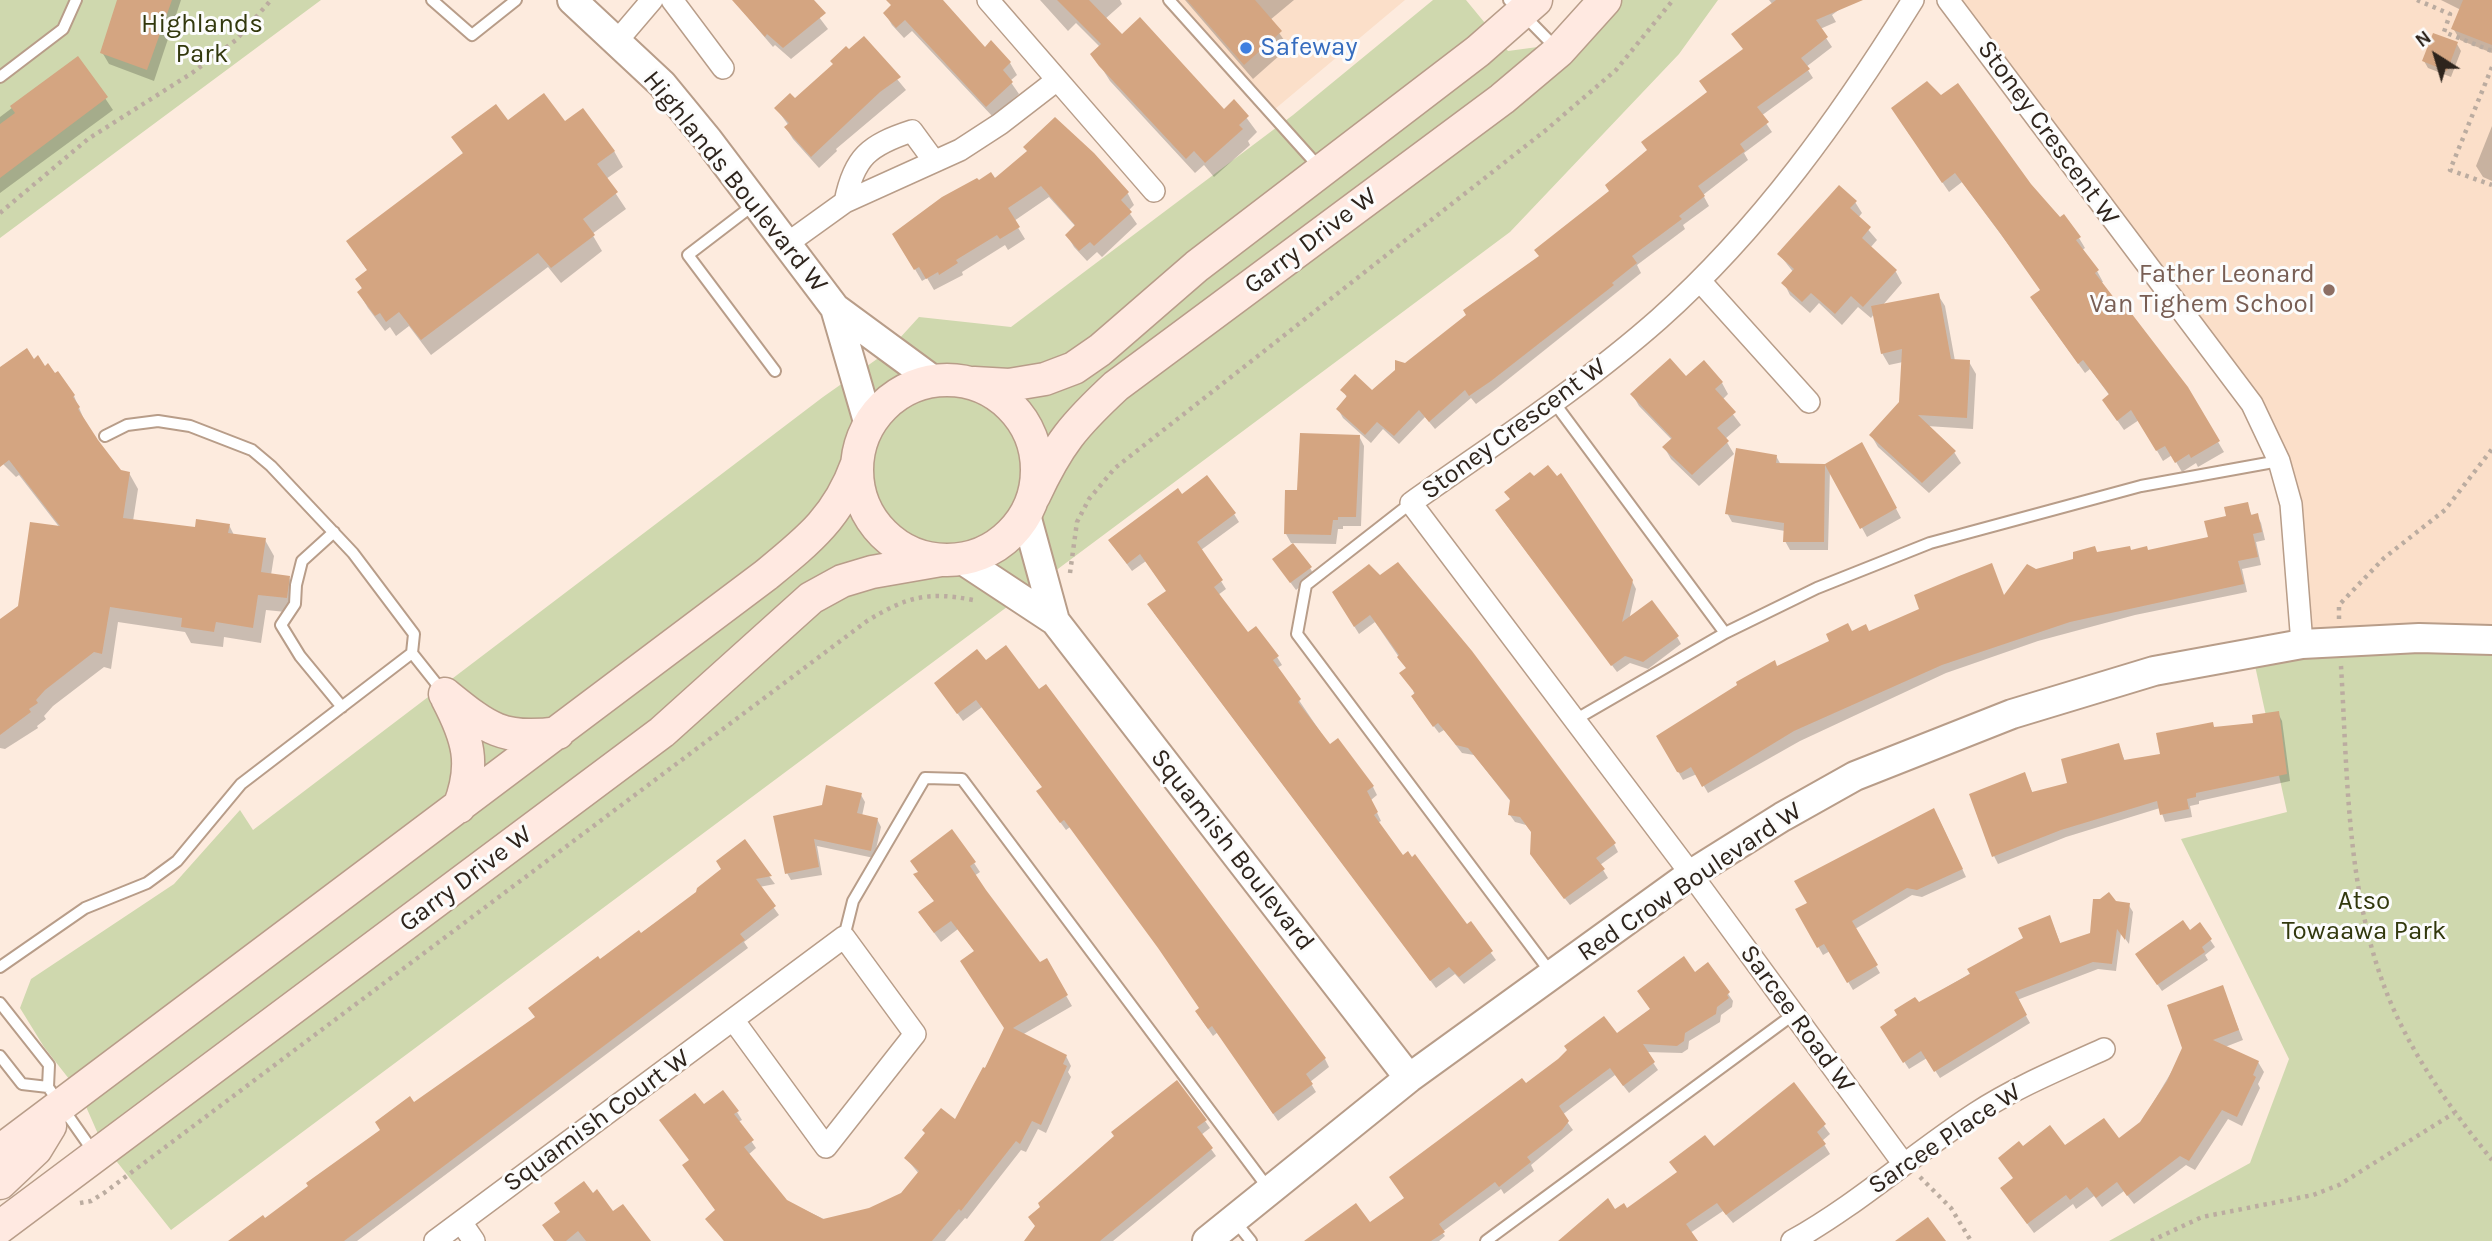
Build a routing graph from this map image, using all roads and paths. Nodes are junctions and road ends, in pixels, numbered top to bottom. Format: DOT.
graph roads {
  1 [pos="76,0"];
  2 [pos="271,0"];
  3 [pos="432,0"];
  4 [pos="516,0"];
  5 [pos="572,0"];
  6 [pos="652,0"];
  7 [pos="672,0"];
  8 [pos="988,0"];
  9 [pos="1169,0"];
  10 [pos="1605,0"];
  11 [pos="1673,0"];
  12 [pos="1913,0"];
  13 [pos="1948,0"];
  14 [pos="2417,0"];
  15 [pos="1522,5"];
  16 [pos="617,41"];
  17 [pos="1559,51"];
  18 [pos="2492,51"];
  19 [pos="2492,67"];
  20 [pos="723,68"];
  21 [pos="0,77"];
  22 [pos="1057,80"];
  23 [pos="934,161"];
  24 [pos="1323,171"];
  25 [pos="2492,185"];
  26 [pos="1154,191"];
  27 [pos="845,202"];
  28 [pos="756,203"];
  29 [pos="0,213"];
  30 [pos="788,243"];
  31 [pos="1700,281"];
  32 [pos="835,308"];
  33 [pos="775,371"];
  34 [pos="933,380"];
  35 [pos="974,383"];
  36 [pos="1553,401"];
  37 [pos="1809,402"];
  38 [pos="869,425"];
  39 [pos="105,436"];
  40 [pos="2492,449"];
  41 [pos="2279,461"];
  42 [pos="857,464"];
  43 [pos="1411,503"];
  44 [pos="1030,505"];
  45 [pos="334,532"];
  46 [pos="951,560"];
  47 [pos="1069,577"];
  48 [pos="982,601"];
  49 [pos="1055,621"];
  50 [pos="1725,634"];
  51 [pos="2492,640"];
  52 [pos="2340,642"];
  53 [pos="2302,643"];
  54 [pos="412,653"];
  55 [pos="445,694"];
  56 [pos="342,707"];
  57 [pos="1573,721"];
  58 [pos="558,733"];
  59 [pos="459,807"];
  60 [pos="1692,874"];
  61 [pos="844,937"];
  62 [pos="0,967"];
  63 [pos="1552,975"];
  64 [pos="0,1003"];
  65 [pos="1794,1013"];
  66 [pos="734,1021"];
  67 [pos="2104,1049"];
  68 [pos="0,1056"];
  69 [pos="1409,1079"];
  70 [pos="55,1097"];
  71 [pos="2454,1113"];
  72 [pos="0,1151"];
  73 [pos="96,1156"];
  74 [pos="2492,1160"];
  75 [pos="1903,1163"];
  76 [pos="61,1182"];
  77 [pos="0,1183"];
  78 [pos="1269,1189"];
  79 [pos="1233,1218"];
  80 [pos="460,1222"];
  81 [pos="0,1227"];
  82 [pos="435,1241"];
  83 [pos="474,1241"];
  84 [pos="1207,1241"];
  85 [pos="1251,1241"];
  86 [pos="1486,1241"];
  87 [pos="1792,1241"];
  88 [pos="1972,1241"];
  89 [pos="2151,1241"];
  1 -- 21 [label="lane"];
  2 -- 29 [label="path"];
  3 -- 4 [label="lane"];
  5 -- 16 [label="street, Highlands Boulevard W"];
  6 -- 16 [label="street"];
  7 -- 20 [label="street"];
  8 -- 22 [label="street"];
  9 -- 24 [label="lane"];
  10 -- 17 [label="main road, Garry Drive W"];
  11 -- 47 [label="path"];
  12 -- 31 [label="street, Stoney Crescent W"];
  13 -- 41 [label="street, Stoney Crescent W"];
  14 -- 18 [label="path"];
  15 -- 17 [label="lane"];
  15 -- 24 [label="main road, Garry Drive W"];
  16 -- 28 [label="street, Highlands Boulevard W"];
  17 -- 44 [label="main road, Garry Drive W"];
  19 -- 25 [label="path"];
  22 -- 23 [label="street"];
  22 -- 26 [label="street"];
  23 -- 27 [label="street"];
  23 -- 27 [label="street"];
  24 -- 35 [label="main road, Garry Drive W"];
  27 -- 30 [label="street"];
  28 -- 30 [label="street, Highlands Boulevard W"];
  28 -- 33 [label="lane"];
  30 -- 32 [label="street, Highlands Boulevard W"];
  31 -- 36 [label="street, Stoney Crescent W"];
  31 -- 37 [label="street"];
  32 -- 34 [label="street, Highlands Boulevard W"];
  32 -- 38 [label="street, Highlands Boulevard W"];
  34 -- 35 [label="main road"];
  34 -- 38 [label="main road"];
  35 -- 44 [label="main road"];
  36 -- 43 [label="street, Stoney Crescent W"];
  36 -- 50 [label="lane"];
  38 -- 42 [label="main road"];
  39 -- 45 [label="lane"];
  40 -- 52 [label="path"];
  41 -- 50 [label="lane"];
  41 -- 53 [label="street, Stoney Crescent W"];
  42 -- 46 [label="main road"];
  42 -- 58 [label="main road"];
  43 -- 57 [label="street, Stoney Crescent W"];
  43 -- 63 [label="lane"];
  44 -- 46 [label="main road"];
  44 -- 49 [label="street, Squamish Boulevard"];
  45 -- 54 [label="lane"];
  45 -- 56 [label="lane"];
  46 -- 49 [label="street, Squamish Boulevard"];
  46 -- 73 [label="main road, Garry Drive W"];
  48 -- 76 [label="path"];
  49 -- 69 [label="street, Squamish Boulevard"];
  50 -- 57 [label="lane"];
  51 -- 52 [label="street, Red Crow Boulevard W"];
  52 -- 53 [label="street, Red Crow Boulevard W"];
  52 -- 71 [label="path"];
  53 -- 60 [label="street, Red Crow Boulevard W"];
  54 -- 55 [label="lane"];
  54 -- 56 [label="lane"];
  55 -- 58 [label="main road"];
  55 -- 59 [label="main road"];
  56 -- 62 [label="lane"];
  57 -- 60 [label="street, Stoney Crescent W"];
  58 -- 59 [label="main road"];
  59 -- 70 [label="main road"];
  60 -- 63 [label="street, Red Crow Boulevard W"];
  60 -- 65 [label="street, Sarcee Road W"];
  61 -- 66 [label="street, Squamish Court W"];
  61 -- 66 [label="street"];
  61 -- 78 [label="lane"];
  63 -- 69 [label="street, Red Crow Boulevard W"];
  64 -- 70 [label="lane"];
  65 -- 75 [label="street, Sarcee Road W"];
  65 -- 86 [label="lane"];
  66 -- 80 [label="street, Squamish Court W"];
  67 -- 75 [label="street, Sarcee Place W"];
  68 -- 70 [label="lane"];
  69 -- 78 [label="street, Red Crow Boulevard W"];
  70 -- 72 [label="main road"];
  70 -- 73 [label="lane"];
  70 -- 77 [label="main road"];
  71 -- 74 [label="path"];
  71 -- 89 [label="path"];
  73 -- 76 [label="main road, Garry Drive W"];
  75 -- 87 [label="street, Sarcee Place W"];
  75 -- 88 [label="path"];
  76 -- 81 [label="main road, Garry Drive W"];
  78 -- 79 [label="street, Red Crow Boulevard W"];
  79 -- 84 [label="street, Red Crow Boulevard W"];
  79 -- 85 [label="lane"];
  80 -- 82 [label="street, Squamish Court W"];
  80 -- 83 [label="street"];
}
